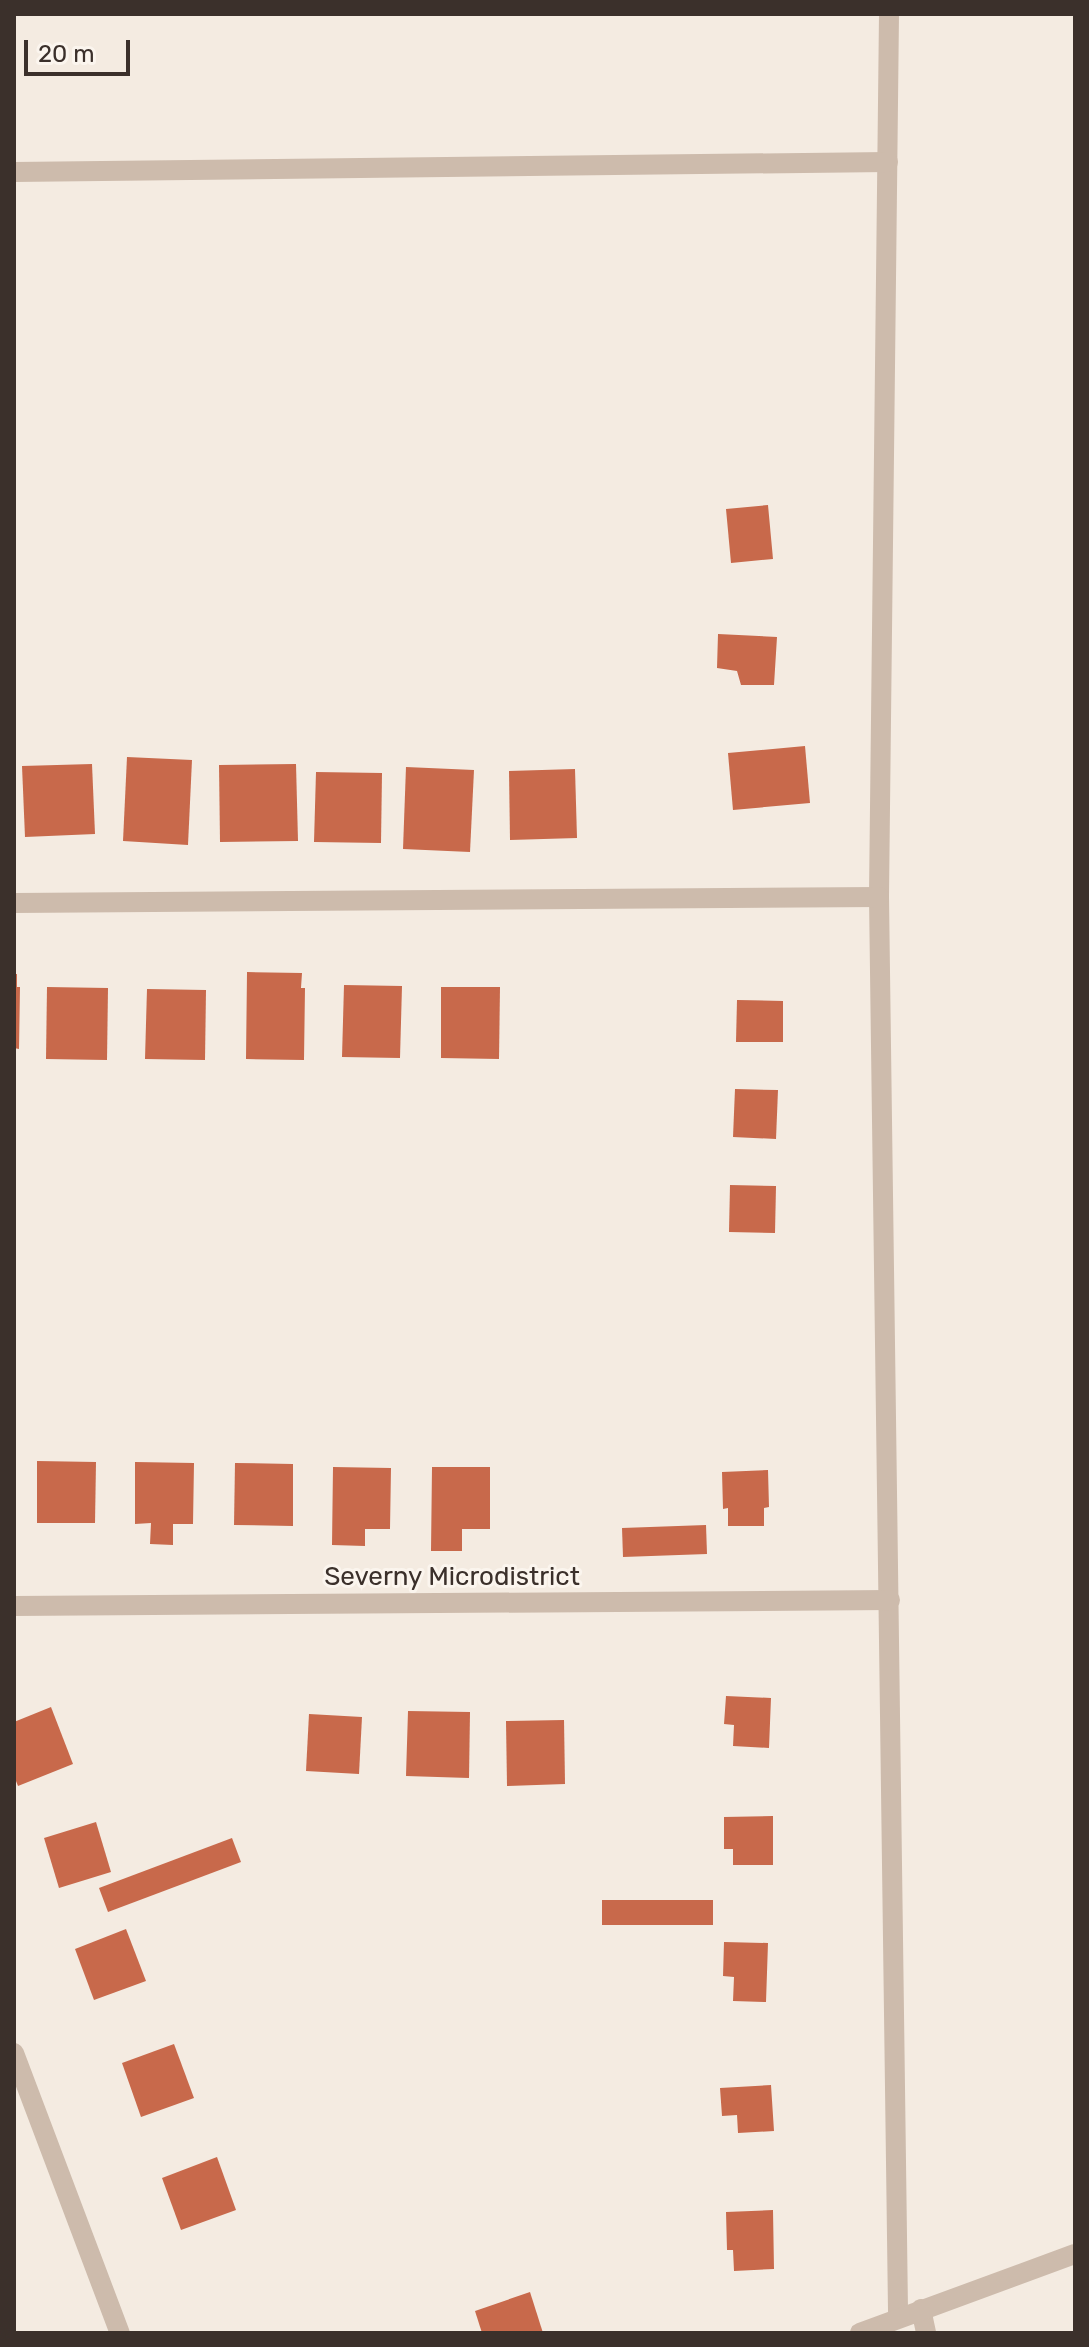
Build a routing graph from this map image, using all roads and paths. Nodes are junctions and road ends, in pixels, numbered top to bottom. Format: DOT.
graph roads {
  1 [pos="889,14"];
  2 [pos="888,162"];
  3 [pos="14,172"];
  4 [pos="879,897"];
  5 [pos="14,903"];
  6 [pos="890,1600"];
  7 [pos="14,1606"];
  8 [pos="14,2053"];
  9 [pos="1075,2254"];
  10 [pos="921,2309"];
  11 [pos="898,2318"];
  12 [pos="120,2333"];
  13 [pos="860,2333"];
  14 [pos="926,2333"];
  1 -- 2 [label="street"];
  2 -- 3 [label="street"];
  2 -- 4 [label="street"];
  4 -- 5 [label="street"];
  4 -- 6 [label="street"];
  6 -- 7 [label="street, Severny Microdistrict"];
  6 -- 11 [label="street"];
  8 -- 12 [label="street"];
  9 -- 10 [label="street"];
  10 -- 11 [label="street"];
  10 -- 14 [label="street"];
  11 -- 13 [label="street"];
}
